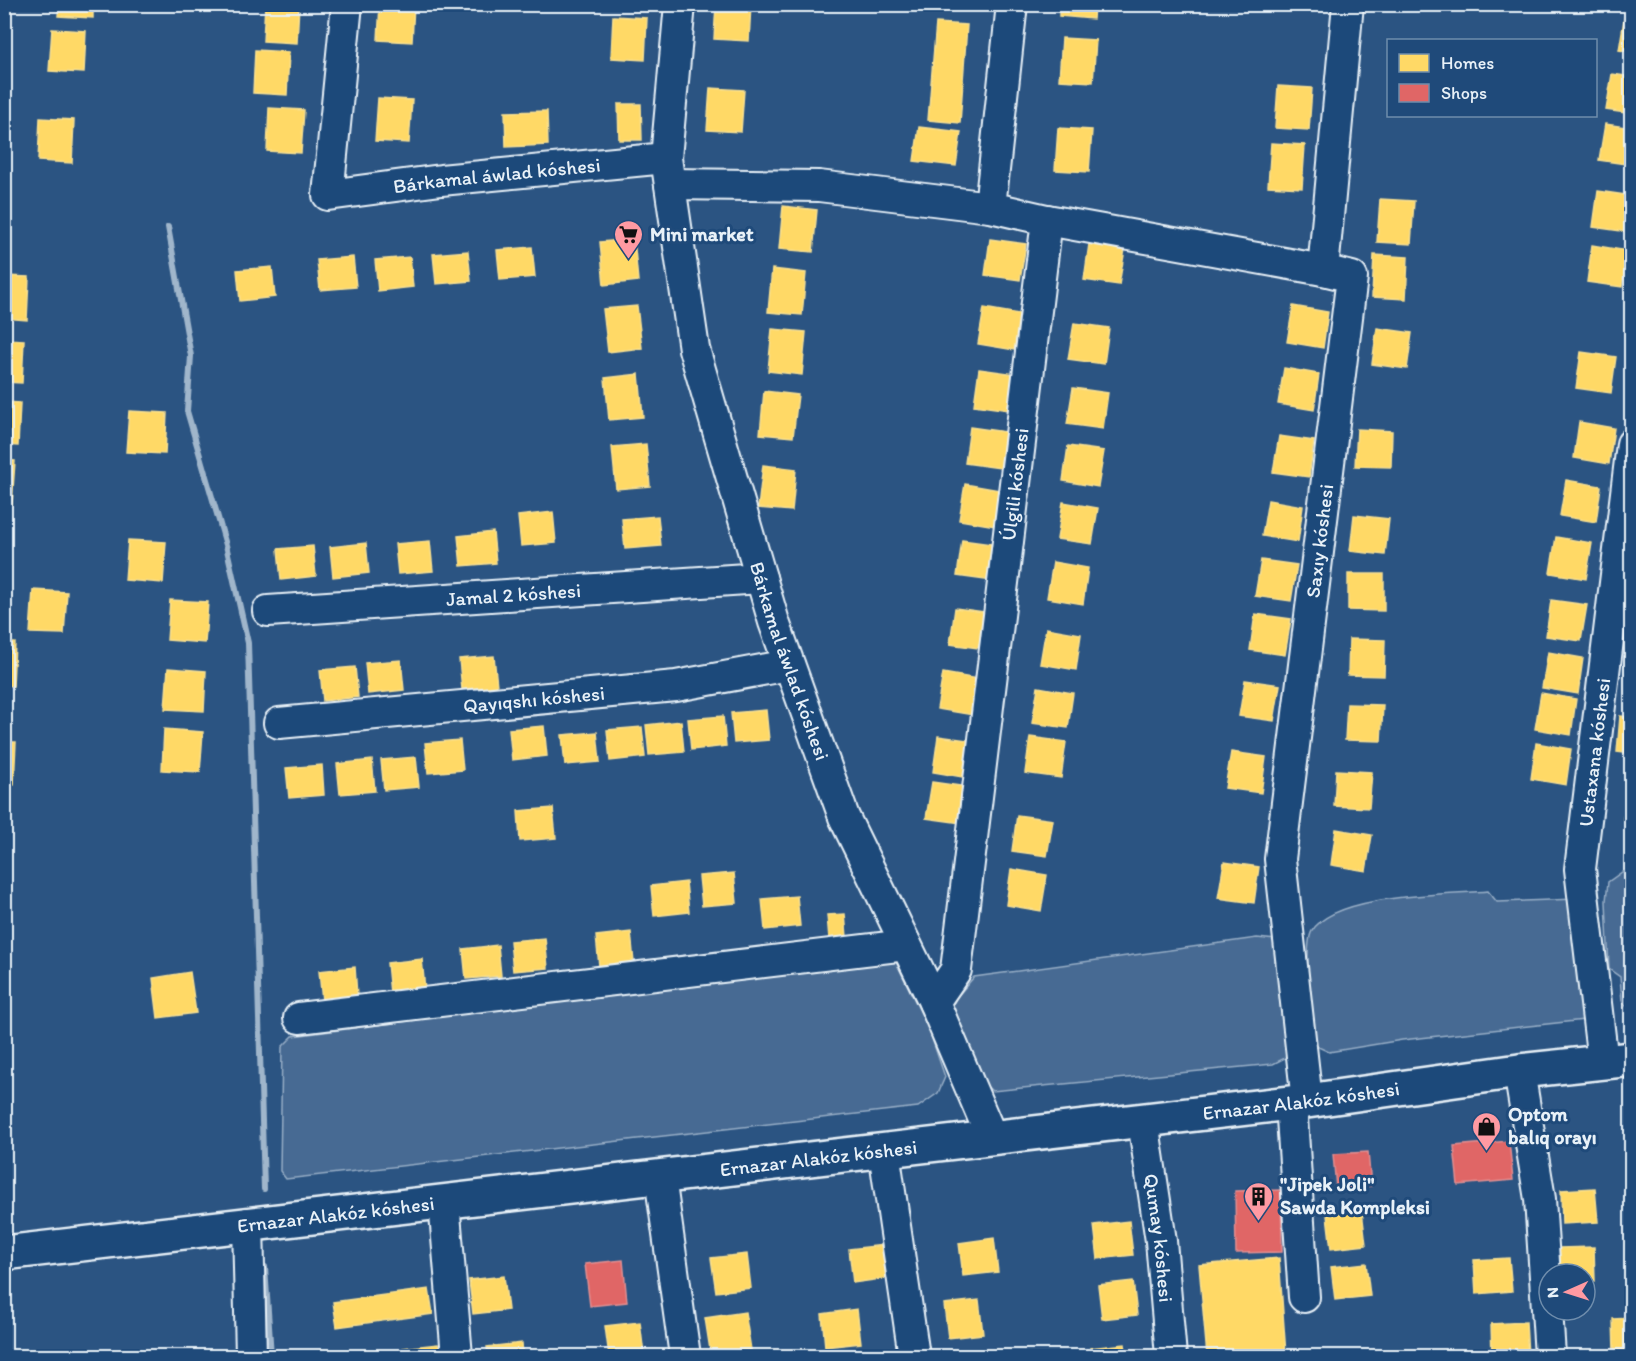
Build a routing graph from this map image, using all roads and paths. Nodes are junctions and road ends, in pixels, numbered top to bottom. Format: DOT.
graph roads {
  1 [pos="347,4"];
  2 [pos="680,4"];
  3 [pos="1012,4"];
  4 [pos="1348,4"];
  5 [pos="668,171"];
  6 [pos="990,207"];
  7 [pos="1047,220"];
  8 [pos="1323,270"];
  9 [pos="1632,444"];
  10 [pos="761,578"];
  11 [pos="268,611"];
  12 [pos="789,665"];
  13 [pos="279,723"];
  14 [pos="906,945"];
  15 [pos="934,1002"];
  16 [pos="299,1018"];
  17 [pos="1618,1061"];
  18 [pos="1519,1071"];
  19 [pos="1299,1102"];
  20 [pos="1143,1121"];
  21 [pos="992,1138"];
  22 [pos="884,1151"];
  23 [pos="660,1177"];
  24 [pos="444,1202"];
  25 [pos="248,1223"];
  26 [pos="4,1253"];
  27 [pos="1304,1297"];
  28 [pos="251,1356"];
  29 [pos="457,1356"];
  30 [pos="685,1356"];
  31 [pos="914,1356"];
  32 [pos="1171,1356"];
  33 [pos="1550,1356"];
  1 -- 5 [label="street, Bárkamal áwlad kóshesi"];
  2 -- 5 [label="street, Bárkamal áwlad kóshesi"];
  3 -- 6 [label="street"];
  4 -- 8 [label="street"];
  5 -- 6 [label="street"];
  5 -- 10 [label="street, Bárkamal áwlad kóshesi"];
  6 -- 7 [label="street"];
  7 -- 8 [label="street"];
  7 -- 15 [label="street, Úlgili kóshesi"];
  8 -- 19 [label="street, Saxıy kóshesi"];
  9 -- 17 [label="street, Ustaxana kóshesi"];
  10 -- 11 [label="street, Jamal 2 kóshesi"];
  10 -- 12 [label="street, Bárkamal áwlad kóshesi"];
  12 -- 13 [label="street, Qayıqshı kóshesi"];
  12 -- 14 [label="street, Bárkamal áwlad kóshesi"];
  14 -- 15 [label="street, Bárkamal áwlad kóshesi"];
  14 -- 16 [label="street"];
  15 -- 21 [label="street, Bárkamal áwlad kóshesi"];
  17 -- 18 [label="main road, Ernazar Alakóz kóshesi"];
  18 -- 19 [label="main road, Ernazar Alakóz kóshesi"];
  18 -- 33 [label="street"];
  19 -- 20 [label="main road, Ernazar Alakóz kóshesi"];
  19 -- 27 [label="street, Saxıy kóshesi"];
  20 -- 21 [label="main road, Ernazar Alakóz kóshesi"];
  20 -- 32 [label="street, Qumay kóshesi"];
  21 -- 22 [label="main road, Ernazar Alakóz kóshesi"];
  22 -- 23 [label="main road, Ernazar Alakóz kóshesi"];
  22 -- 31 [label="street"];
  23 -- 24 [label="main road, Ernazar Alakóz kóshesi"];
  23 -- 30 [label="street"];
  24 -- 25 [label="main road, Ernazar Alakóz kóshesi"];
  24 -- 29 [label="street"];
  25 -- 26 [label="main road, Ernazar Alakóz kóshesi"];
  25 -- 28 [label="street"];
}
